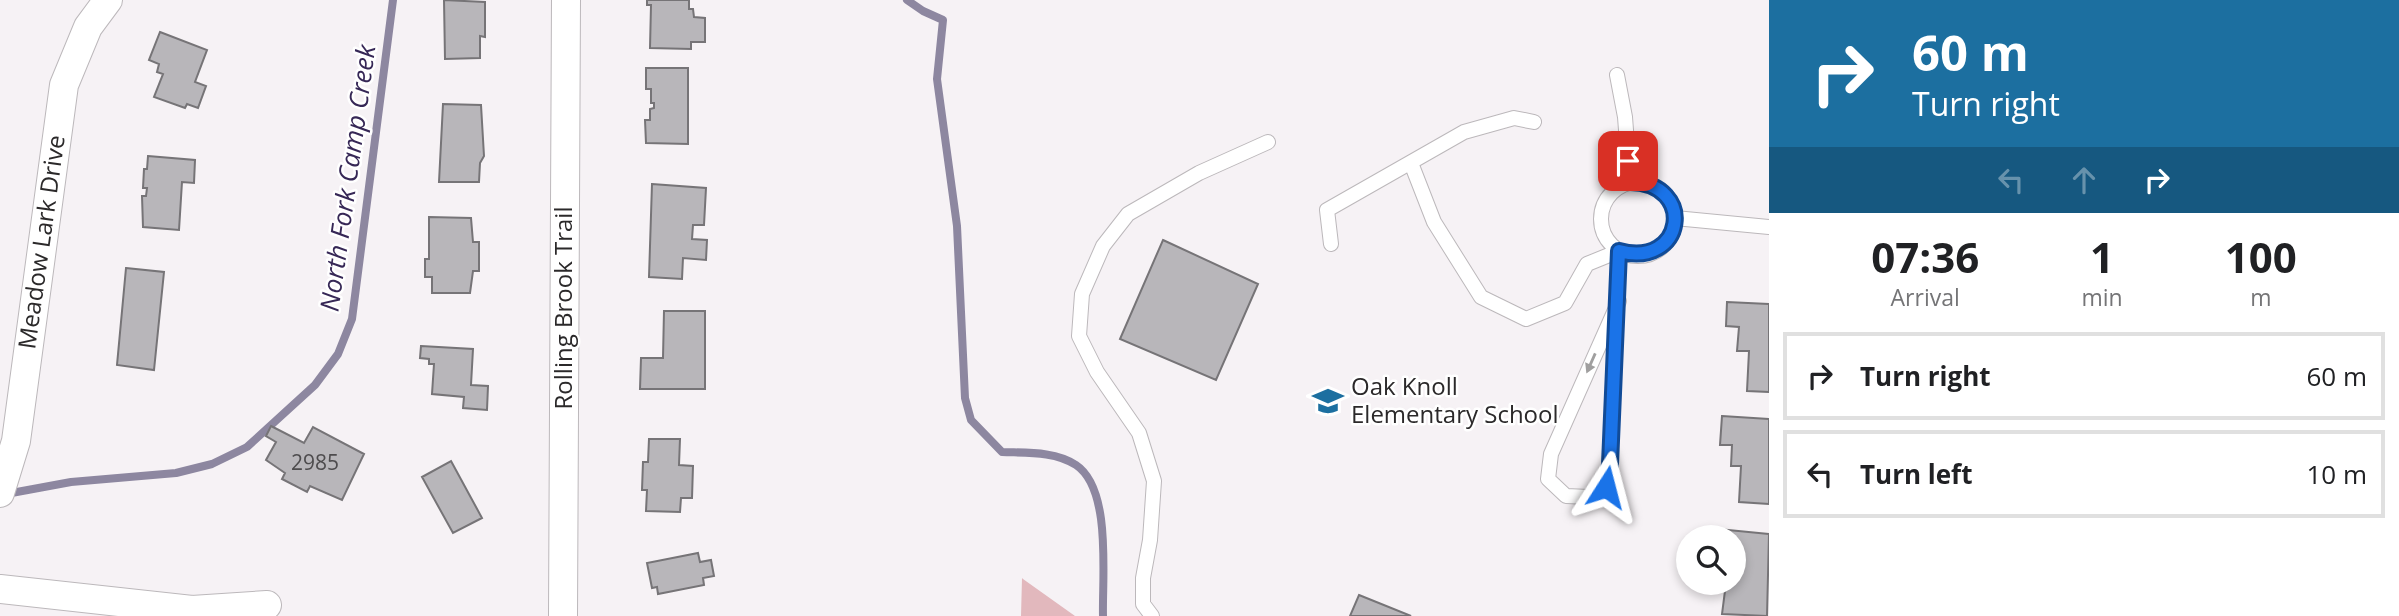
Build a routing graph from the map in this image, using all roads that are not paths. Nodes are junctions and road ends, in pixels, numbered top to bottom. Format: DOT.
graph roads {
  1 [pos="108,0"];
  2 [pos="566,0"];
  3 [pos="1617,75"];
  4 [pos="1534,122"];
  5 [pos="1268,142"];
  6 [pos="1411,163"];
  7 [pos="1630,182"];
  8 [pos="1675,218"];
  9 [pos="1769,227"];
  10 [pos="1331,244"];
  11 [pos="1619,251"];
  12 [pos="1619,301"];
  13 [pos="0,493"];
  14 [pos="0,589"];
  15 [pos="267,605"];
  16 [pos="563,616"];
  17 [pos="1152,616"];
  1 -- 13 [label="street, Meadow Lark Drive"];
  2 -- 16 [label="street, Rolling Brook Trail"];
  3 -- 7 [label="lane"];
  4 -- 6 [label="lane"];
  5 -- 17 [label="lane"];
  6 -- 10 [label="lane"];
  6 -- 11 [label="lane"];
  7 -- 8 [label="lane"];
  7 -- 11 [label="lane"];
  8 -- 9 [label="lane"];
  8 -- 11 [label="lane"];
  11 -- 12 [label="lane"];
  12 -- 12 [label="lane, one-way"];
  14 -- 15 [label="street"];
}
